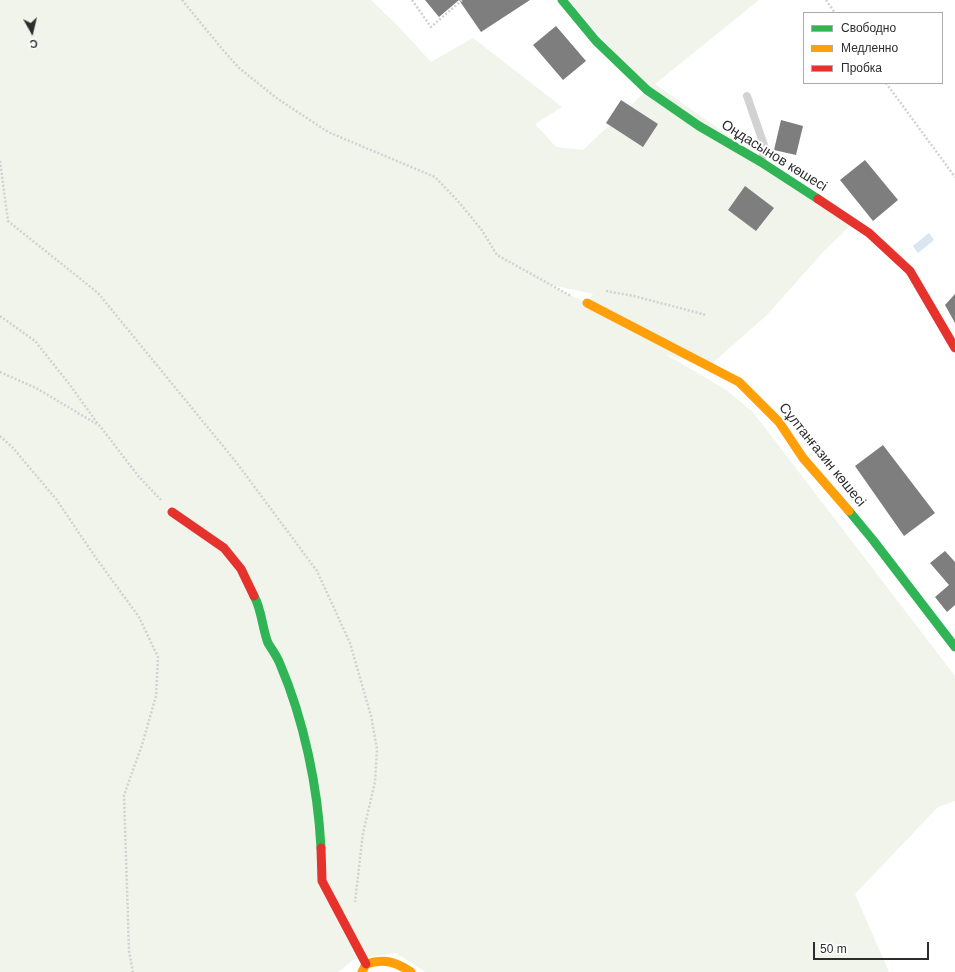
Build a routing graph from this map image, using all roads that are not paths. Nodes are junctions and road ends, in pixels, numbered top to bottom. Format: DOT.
graph roads {
  1 [pos="562,0"];
  2 [pos="747,96"];
  3 [pos="761,162"];
  4 [pos="587,303"];
  5 [pos="955,348"];
  6 [pos="172,512"];
  7 [pos="955,647"];
  8 [pos="364,968"];
  9 [pos="411,972"];
  1 -- 3 [label="street, Оңдасынов көшесі"];
  2 -- 3 [label="lane"];
  3 -- 5 [label="street, Оңдасынов көшесі"];
  4 -- 7 [label="street, Сұлтанғазин көшесі"];
  6 -- 8 [label="street"];
  8 -- 9 [label="street"];
}
